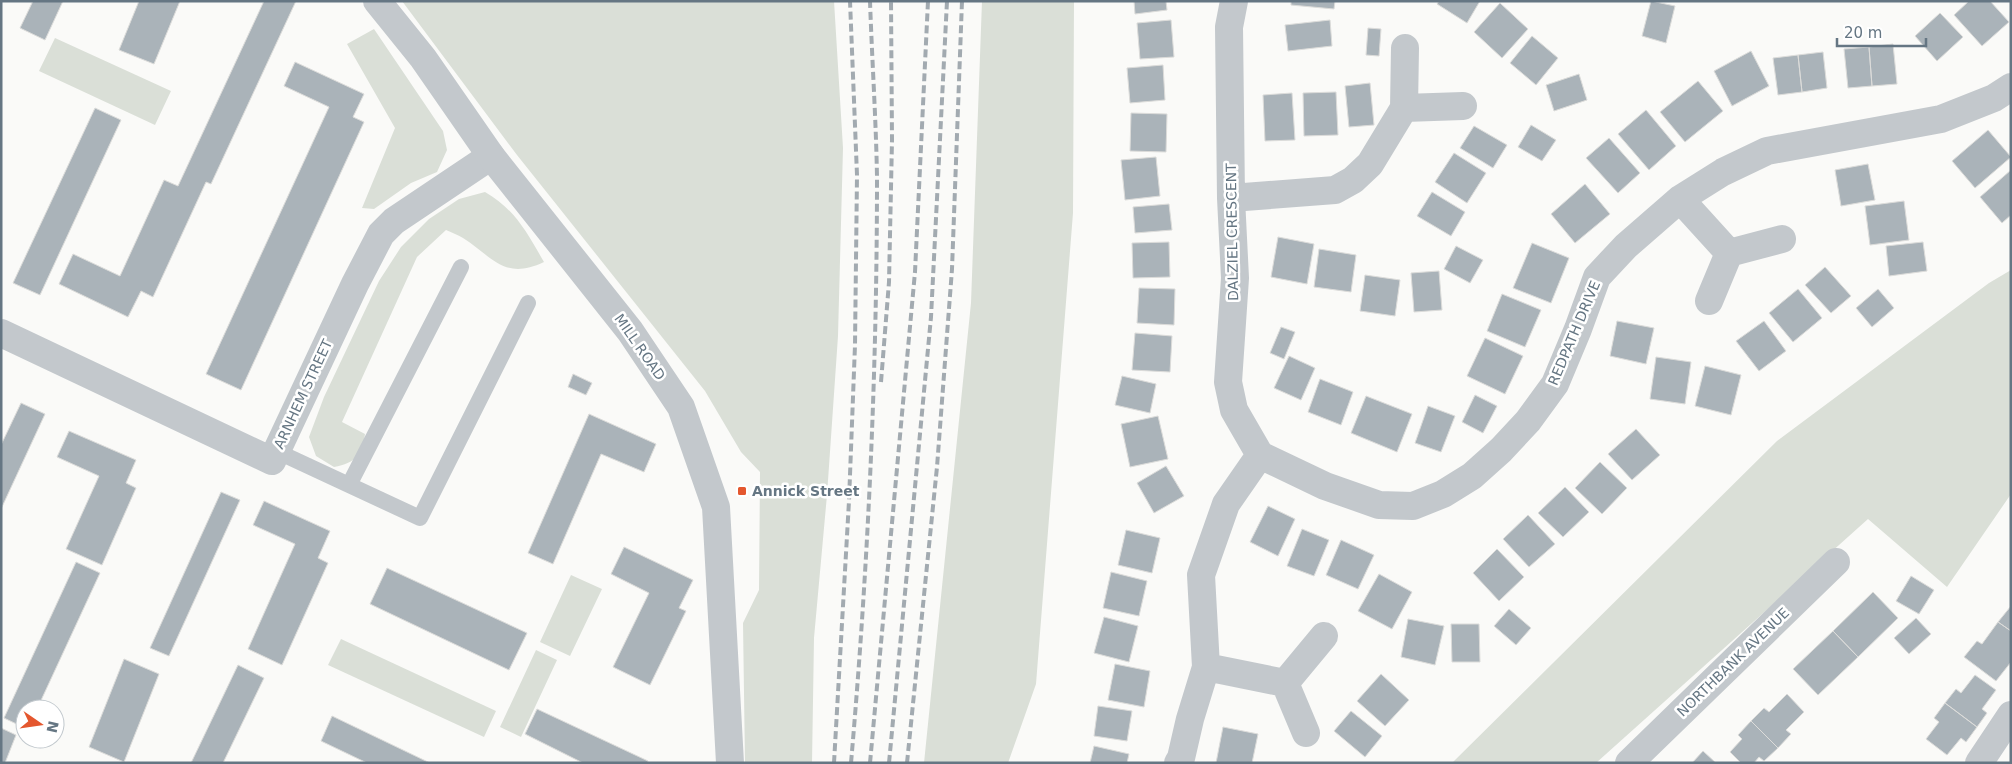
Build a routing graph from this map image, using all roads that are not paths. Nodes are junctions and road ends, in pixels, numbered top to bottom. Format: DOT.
graph roads {
  1 [pos="377,1"];
  2 [pos="1234,1"];
  3 [pos="1405,48"];
  4 [pos="2011,87"];
  5 [pos="1463,106"];
  6 [pos="1404,108"];
  7 [pos="492,156"];
  8 [pos="1231,198"];
  9 [pos="1680,199"];
  10 [pos="1782,239"];
  11 [pos="1729,253"];
  12 [pos="461,267"];
  13 [pos="1709,301"];
  14 [pos="528,303"];
  15 [pos="1,333"];
  16 [pos="276,452"];
  17 [pos="1260,455"];
  18 [pos="349,485"];
  19 [pos="1836,562"];
  20 [pos="1324,636"];
  21 [pos="1206,668"];
  22 [pos="1285,683"];
  23 [pos="2011,715"];
  24 [pos="1306,732"];
  25 [pos="730,763"];
  26 [pos="1178,763"];
  27 [pos="1629,763"];
  28 [pos="1979,763"];
  1 -- 7 [label="street, MILL ROAD"];
  2 -- 8 [label="street, DALZIEL CRESCENT"];
  3 -- 6 [label="street"];
  4 -- 9 [label="street, REDPATH DRIVE"];
  5 -- 6 [label="street"];
  6 -- 8 [label="street"];
  7 -- 16 [label="street, ARNHEM STREET"];
  7 -- 25 [label="street, MILL ROAD"];
  8 -- 17 [label="street, DALZIEL CRESCENT"];
  9 -- 11 [label="street"];
  9 -- 17 [label="street, REDPATH DRIVE"];
  10 -- 11 [label="street"];
  11 -- 13 [label="street"];
  12 -- 18 [label="lane"];
  14 -- 18 [label="lane"];
  15 -- 16 [label="street, ARNHEM STREET"];
  16 -- 18 [label="lane"];
  17 -- 21 [label="street"];
  19 -- 27 [label="street, NORTHBANK AVENUE"];
  20 -- 22 [label="street"];
  21 -- 22 [label="street"];
  21 -- 26 [label="street"];
  22 -- 24 [label="street"];
  23 -- 28 [label="street"];
}
